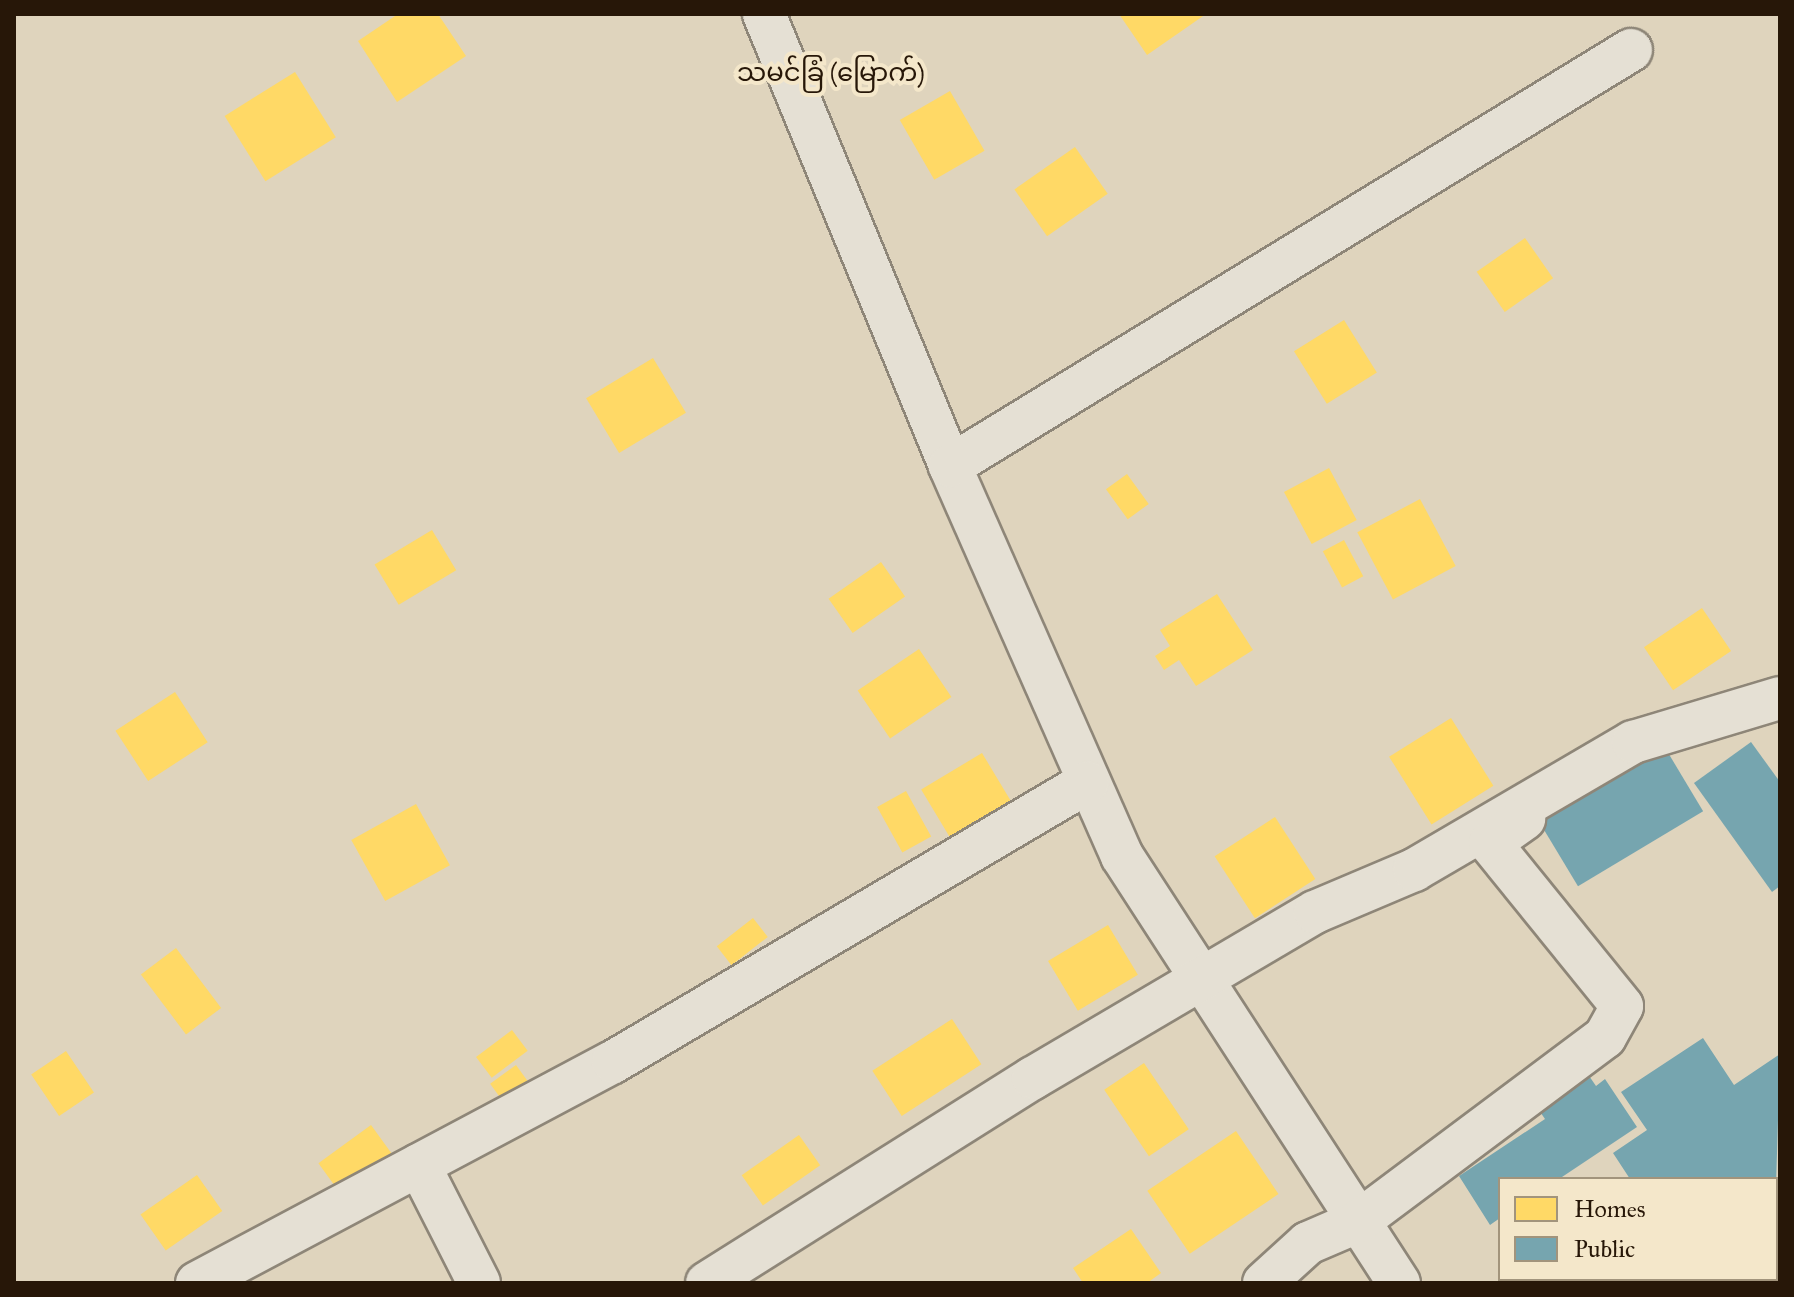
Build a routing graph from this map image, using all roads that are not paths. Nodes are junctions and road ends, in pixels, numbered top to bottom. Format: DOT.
graph roads {
  1 [pos="764,14"];
  2 [pos="1631,50"];
  3 [pos="950,466"];
  4 [pos="1780,698"];
  5 [pos="1633,742"];
  6 [pos="1088,782"];
  7 [pos="1200,979"];
  8 [pos="419,1165"];
  9 [pos="1359,1221"];
  10 [pos="197,1283"];
  11 [pos="479,1283"];
  12 [pos="707,1283"];
  13 [pos="1264,1283"];
  14 [pos="1399,1283"];
  1 -- 3 [label="street"];
  2 -- 3 [label="street"];
  3 -- 6 [label="street"];
  4 -- 5 [label="street"];
  5 -- 7 [label="street"];
  5 -- 9 [label="street"];
  6 -- 7 [label="street"];
  6 -- 8 [label="street"];
  7 -- 9 [label="street"];
  7 -- 12 [label="street"];
  8 -- 10 [label="street"];
  8 -- 11 [label="street"];
  9 -- 13 [label="street"];
  9 -- 14 [label="street"];
}
